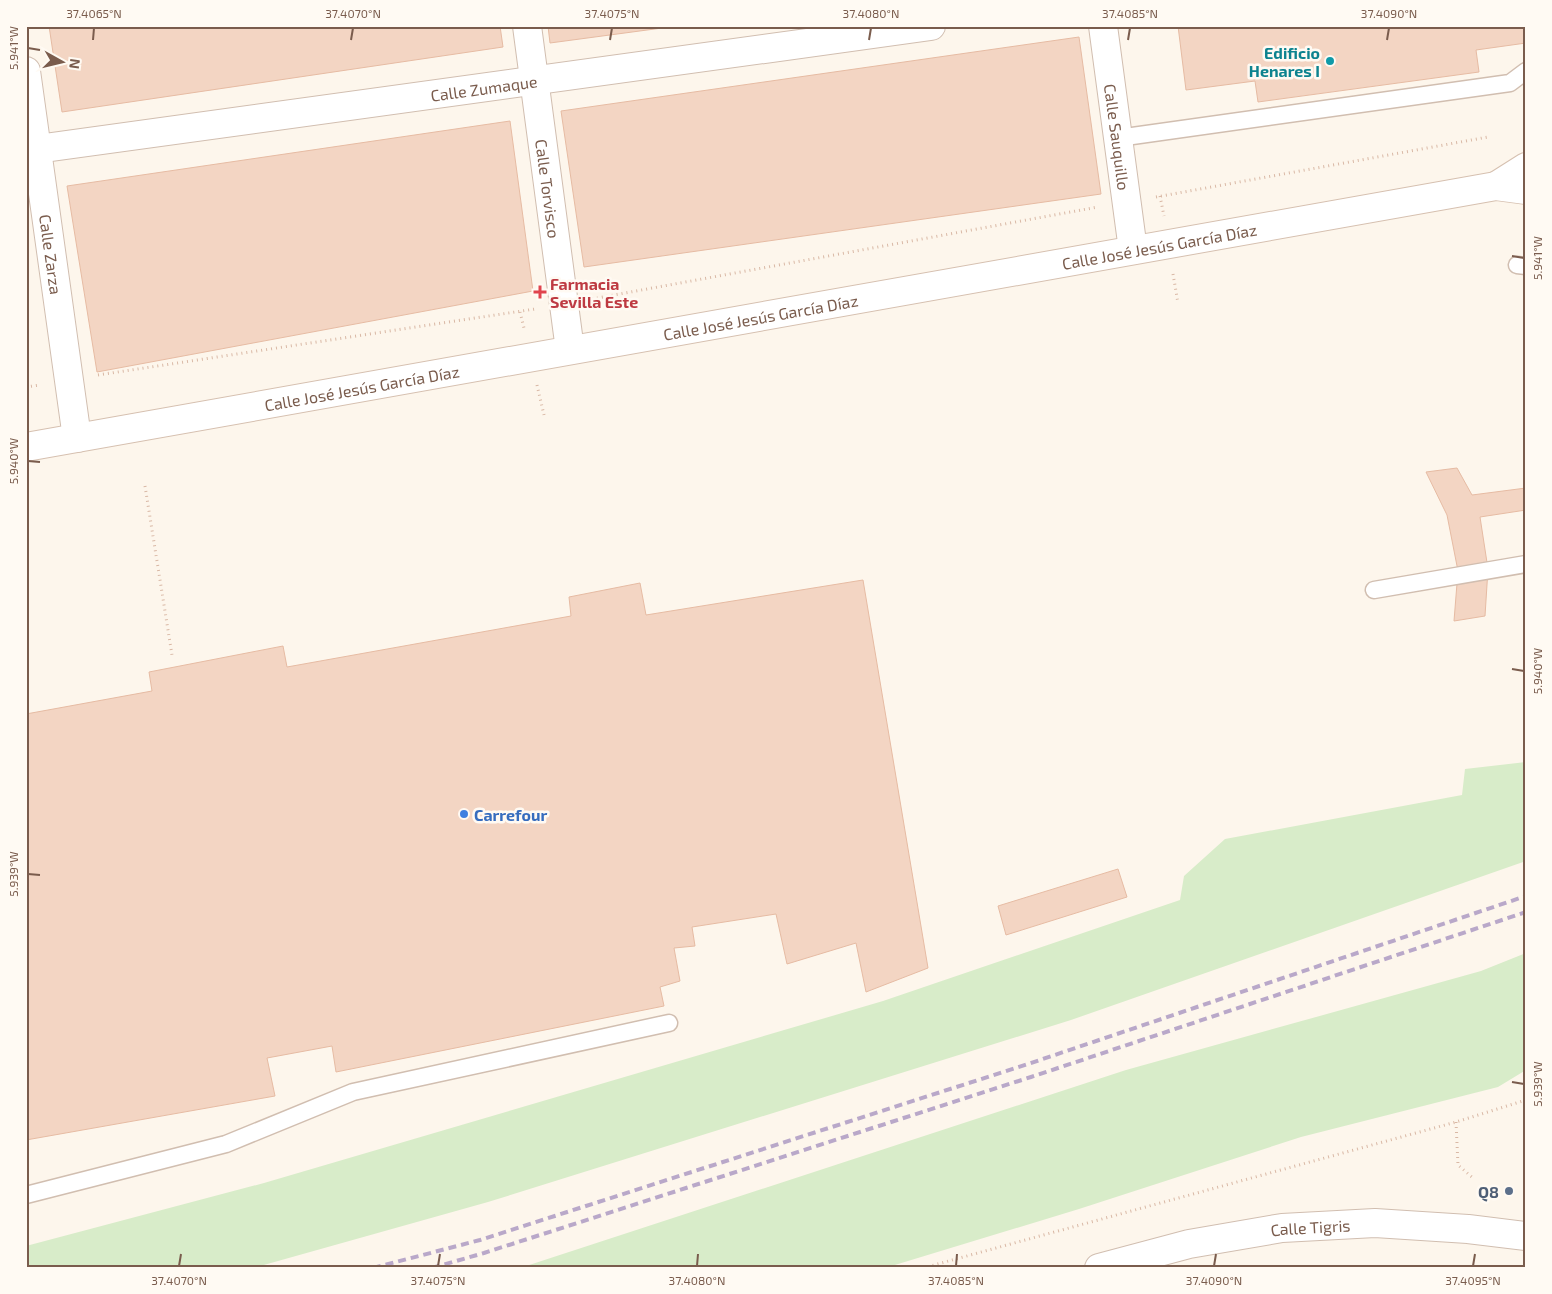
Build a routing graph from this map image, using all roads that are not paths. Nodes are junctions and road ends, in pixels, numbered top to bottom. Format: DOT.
graph roads {
  1 [pos="527,26"];
  2 [pos="930,26"];
  3 [pos="1103,26"];
  4 [pos="26,71"];
  5 [pos="1526,71"];
  6 [pos="534,81"];
  7 [pos="1118,138"];
  8 [pos="37,149"];
  9 [pos="1526,167"];
  10 [pos="1496,186"];
  11 [pos="1526,190"];
  12 [pos="1133,250"];
  13 [pos="570,350"];
  14 [pos="76,438"];
  15 [pos="26,447"];
  16 [pos="1526,564"];
  17 [pos="1374,590"];
  18 [pos="669,1023"];
  19 [pos="26,1195"];
  20 [pos="1526,1236"];
  21 [pos="1099,1268"];
  1 -- 6 [label="street, Calle Torvisco"];
  2 -- 6 [label="street, Calle Zumaque"];
  3 -- 7 [label="street, Calle Sauquillo"];
  4 -- 8 [label="street, Calle Zarza"];
  5 -- 7 [label="lane"];
  6 -- 8 [label="street, Calle Zumaque"];
  6 -- 13 [label="street, Calle Torvisco"];
  7 -- 12 [label="street, Calle Sauquillo"];
  8 -- 14 [label="street, Calle Zarza"];
  9 -- 10 [label="street"];
  10 -- 11 [label="street"];
  10 -- 12 [label="street, Calle José Jesús García Díaz"];
  12 -- 13 [label="street, Calle José Jesús García Díaz"];
  13 -- 14 [label="street, Calle José Jesús García Díaz"];
  14 -- 15 [label="street, Calle José Jesús García Díaz"];
  16 -- 17 [label="lane"];
  18 -- 19 [label="lane"];
  20 -- 21 [label="street, Calle Tigris"];
}
